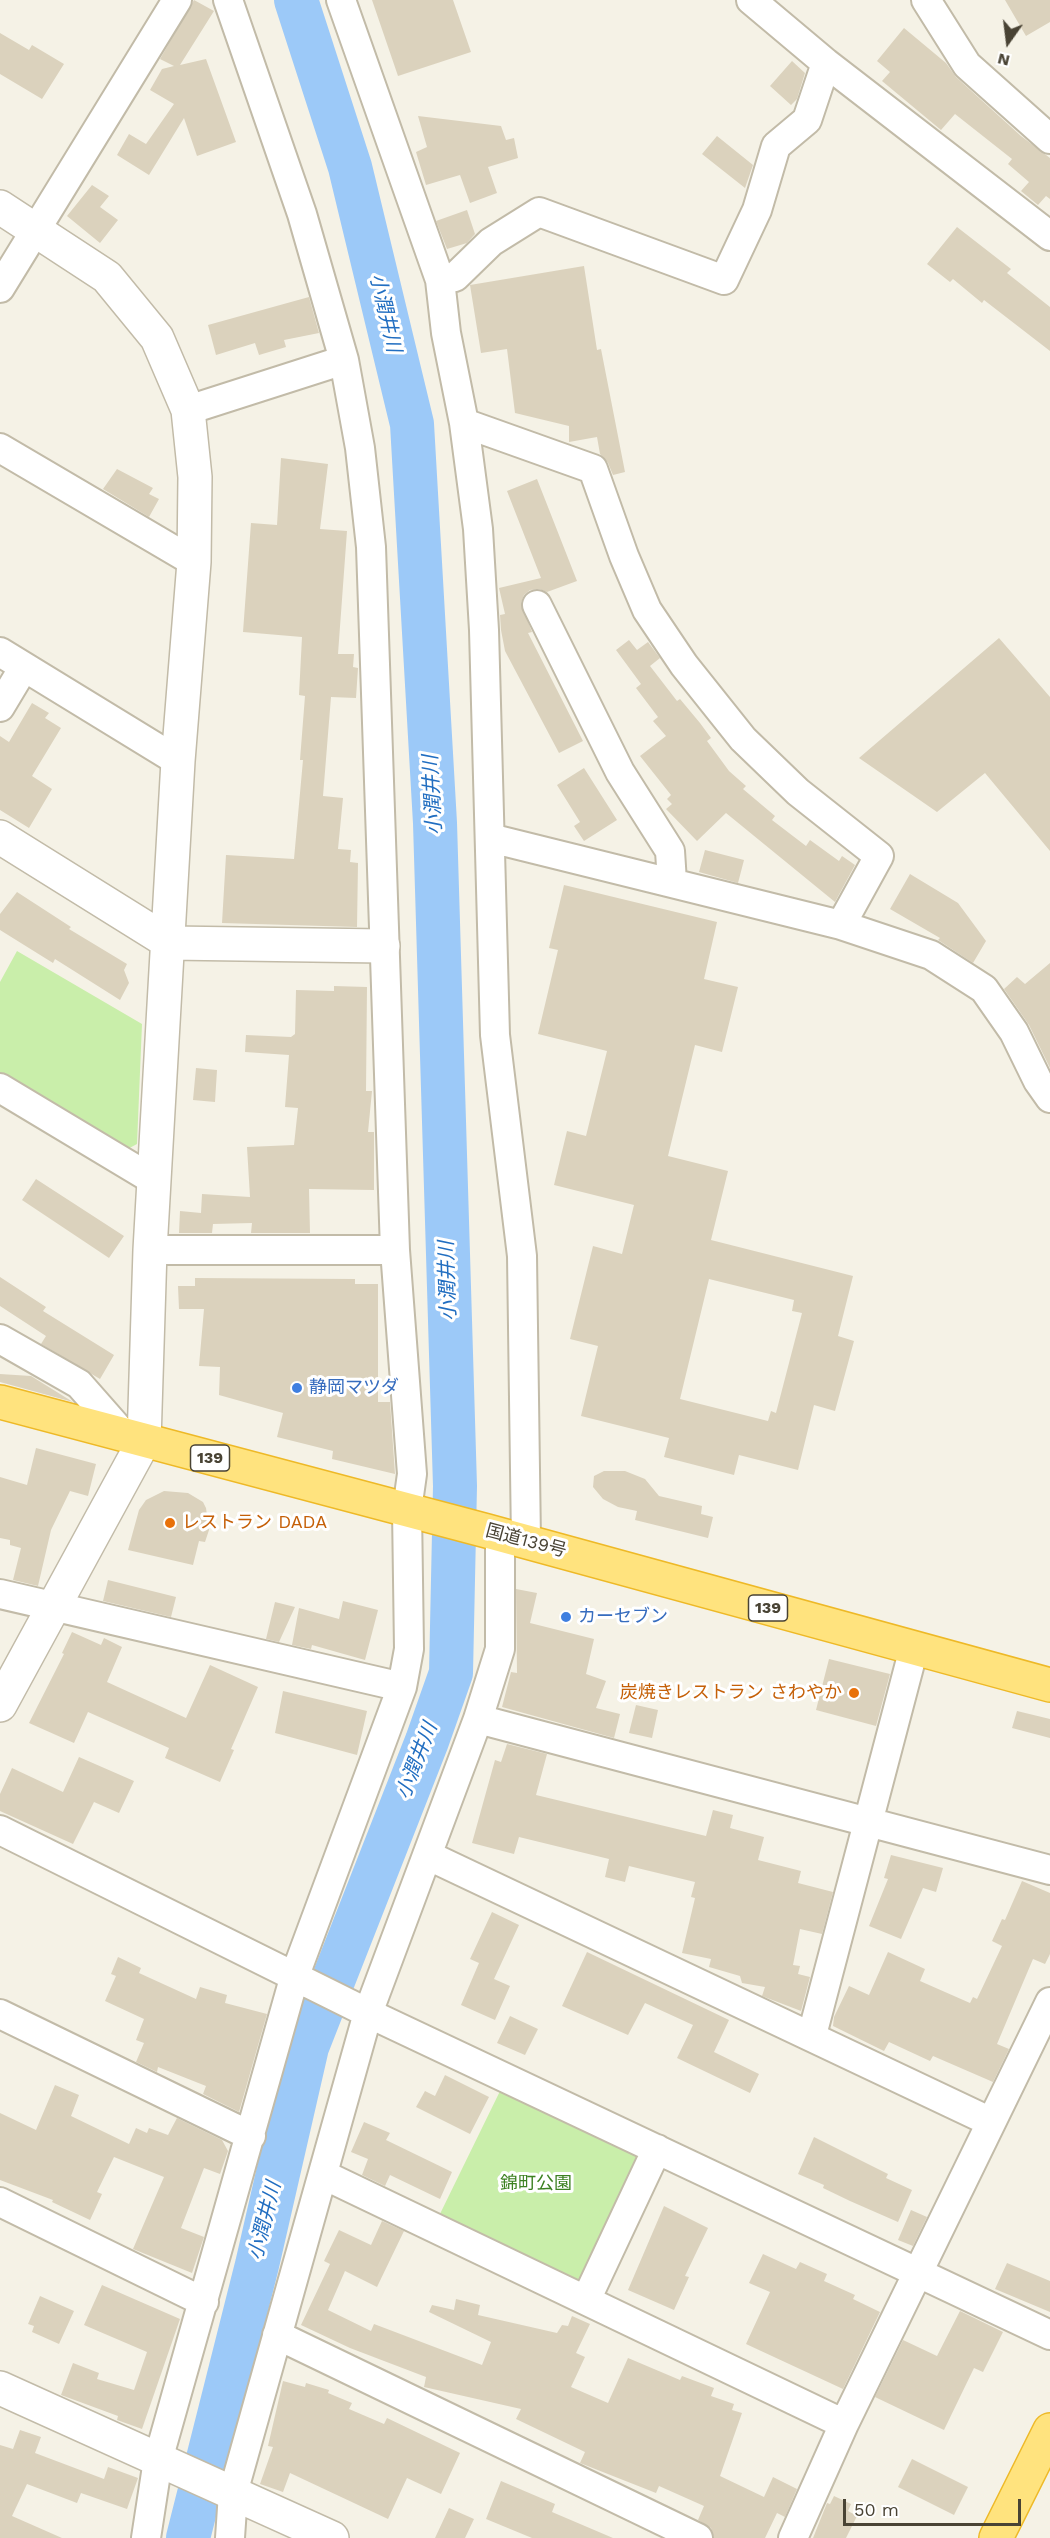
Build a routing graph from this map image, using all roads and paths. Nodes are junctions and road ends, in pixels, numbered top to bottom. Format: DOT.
graph roads {
  1 [pos="177,0"];
  2 [pos="228,0"];
  3 [pos="340,0"];
  4 [pos="751,0"];
  5 [pos="926,0"];
  6 [pos="826,63"];
  7 [pos="1050,139"];
  8 [pos="0,207"];
  9 [pos="36,230"];
  10 [pos="1050,236"];
  11 [pos="440,280"];
  12 [pos="0,288"];
  13 [pos="344,360"];
  14 [pos="188,410"];
  15 [pos="464,423"];
  16 [pos="0,448"];
  17 [pos="194,562"];
  18 [pos="537,605"];
  19 [pos="0,652"];
  20 [pos="24,666"];
  21 [pos="0,707"];
  22 [pos="178,761"];
  23 [pos="0,837"];
  24 [pos="490,838"];
  25 [pos="672,882"];
  26 [pos="841,925"];
  27 [pos="170,943"];
  28 [pos="382,946"];
  29 [pos="1046,1084"];
  30 [pos="0,1088"];
  31 [pos="155,1181"];
  32 [pos="150,1250"];
  33 [pos="395,1250"];
  34 [pos="0,1339"];
  35 [pos="0,1402"];
  36 [pos="133,1437"];
  37 [pos="413,1512"];
  38 [pos="504,1535"];
  39 [pos="0,1594"];
  40 [pos="54,1609"];
  41 [pos="914,1648"];
  42 [pos="1049,1678"];
  43 [pos="402,1687"];
  44 [pos="0,1705"];
  45 [pos="478,1719"];
  46 [pos="869,1822"];
  47 [pos="0,1830"];
  48 [pos="427,1855"];
  49 [pos="1050,1870"];
  50 [pos="295,1975"];
  51 [pos="1050,2002"];
  52 [pos="368,2013"];
  53 [pos="0,2014"];
  54 [pos="812,2035"];
  55 [pos="991,2122"];
  56 [pos="251,2136"];
  57 [pos="657,2149"];
  58 [pos="324,2175"];
  59 [pos="0,2202"];
  60 [pos="918,2274"];
  61 [pos="586,2300"];
  62 [pos="204,2302"];
  63 [pos="276,2335"];
  64 [pos="1050,2335"];
  65 [pos="0,2388"];
  66 [pos="844,2424"];
  67 [pos="1050,2430"];
  68 [pos="158,2460"];
  69 [pos="233,2493"];
  70 [pos="146,2538"];
  71 [pos="230,2538"];
  72 [pos="332,2538"];
  73 [pos="698,2538"];
  74 [pos="793,2538"];
  75 [pos="996,2538"];
  1 -- 9 [label="street"];
  2 -- 13 [label="street"];
  3 -- 11 [label="street"];
  4 -- 6 [label="street"];
  5 -- 7 [label="street"];
  6 -- 10 [label="street"];
  6 -- 11 [label="street"];
  8 -- 9 [label="street"];
  9 -- 12 [label="street"];
  9 -- 14 [label="street"];
  11 -- 15 [label="street"];
  13 -- 14 [label="street"];
  13 -- 28 [label="street"];
  14 -- 17 [label="street"];
  15 -- 24 [label="street"];
  15 -- 26 [label="street"];
  16 -- 17 [label="street"];
  17 -- 22 [label="street"];
  18 -- 25 [label="street"];
  19 -- 20 [label="street"];
  20 -- 21 [label="street"];
  20 -- 22 [label="street"];
  22 -- 27 [label="street"];
  23 -- 27 [label="street"];
  24 -- 25 [label="street"];
  24 -- 38 [label="street"];
  25 -- 26 [label="street"];
  26 -- 29 [label="street"];
  27 -- 28 [label="street"];
  27 -- 31 [label="street"];
  28 -- 33 [label="street"];
  30 -- 31 [label="street"];
  31 -- 32 [label="street"];
  32 -- 33 [label="street"];
  32 -- 36 [label="street"];
  33 -- 37 [label="street"];
  34 -- 36 [label="street"];
  35 -- 36 [label="highway, 国道139号 / 139"];
  36 -- 37 [label="highway, 国道139号 / 139"];
  36 -- 40 [label="street"];
  37 -- 38 [label="highway, 国道139号 / 139"];
  37 -- 43 [label="street"];
  38 -- 41 [label="highway, 国道139号 / 139"];
  38 -- 45 [label="street"];
  39 -- 40 [label="street"];
  40 -- 43 [label="street"];
  40 -- 44 [label="street"];
  41 -- 42 [label="highway, 国道139号 / 139"];
  41 -- 46 [label="street"];
  43 -- 50 [label="street"];
  45 -- 46 [label="street"];
  45 -- 48 [label="street"];
  46 -- 49 [label="street"];
  46 -- 54 [label="street"];
  47 -- 50 [label="street"];
  48 -- 52 [label="street"];
  48 -- 54 [label="street"];
  50 -- 52 [label="street"];
  50 -- 56 [label="street"];
  51 -- 55 [label="street"];
  52 -- 57 [label="street"];
  52 -- 58 [label="street"];
  53 -- 56 [label="street"];
  54 -- 55 [label="street"];
  55 -- 60 [label="street"];
  56 -- 62 [label="street"];
  57 -- 60 [label="street"];
  57 -- 61 [label="street"];
  58 -- 61 [label="street"];
  58 -- 63 [label="street"];
  59 -- 62 [label="street"];
  60 -- 64 [label="street"];
  60 -- 66 [label="street"];
  61 -- 66 [label="street"];
  62 -- 68 [label="street"];
  63 -- 69 [label="street"];
  63 -- 73 [label="street"];
  65 -- 68 [label="street"];
  66 -- 74 [label="street"];
  67 -- 75 [label="highway"];
  68 -- 69 [label="street"];
  68 -- 70 [label="street"];
  69 -- 71 [label="street"];
  69 -- 72 [label="street"];
}
